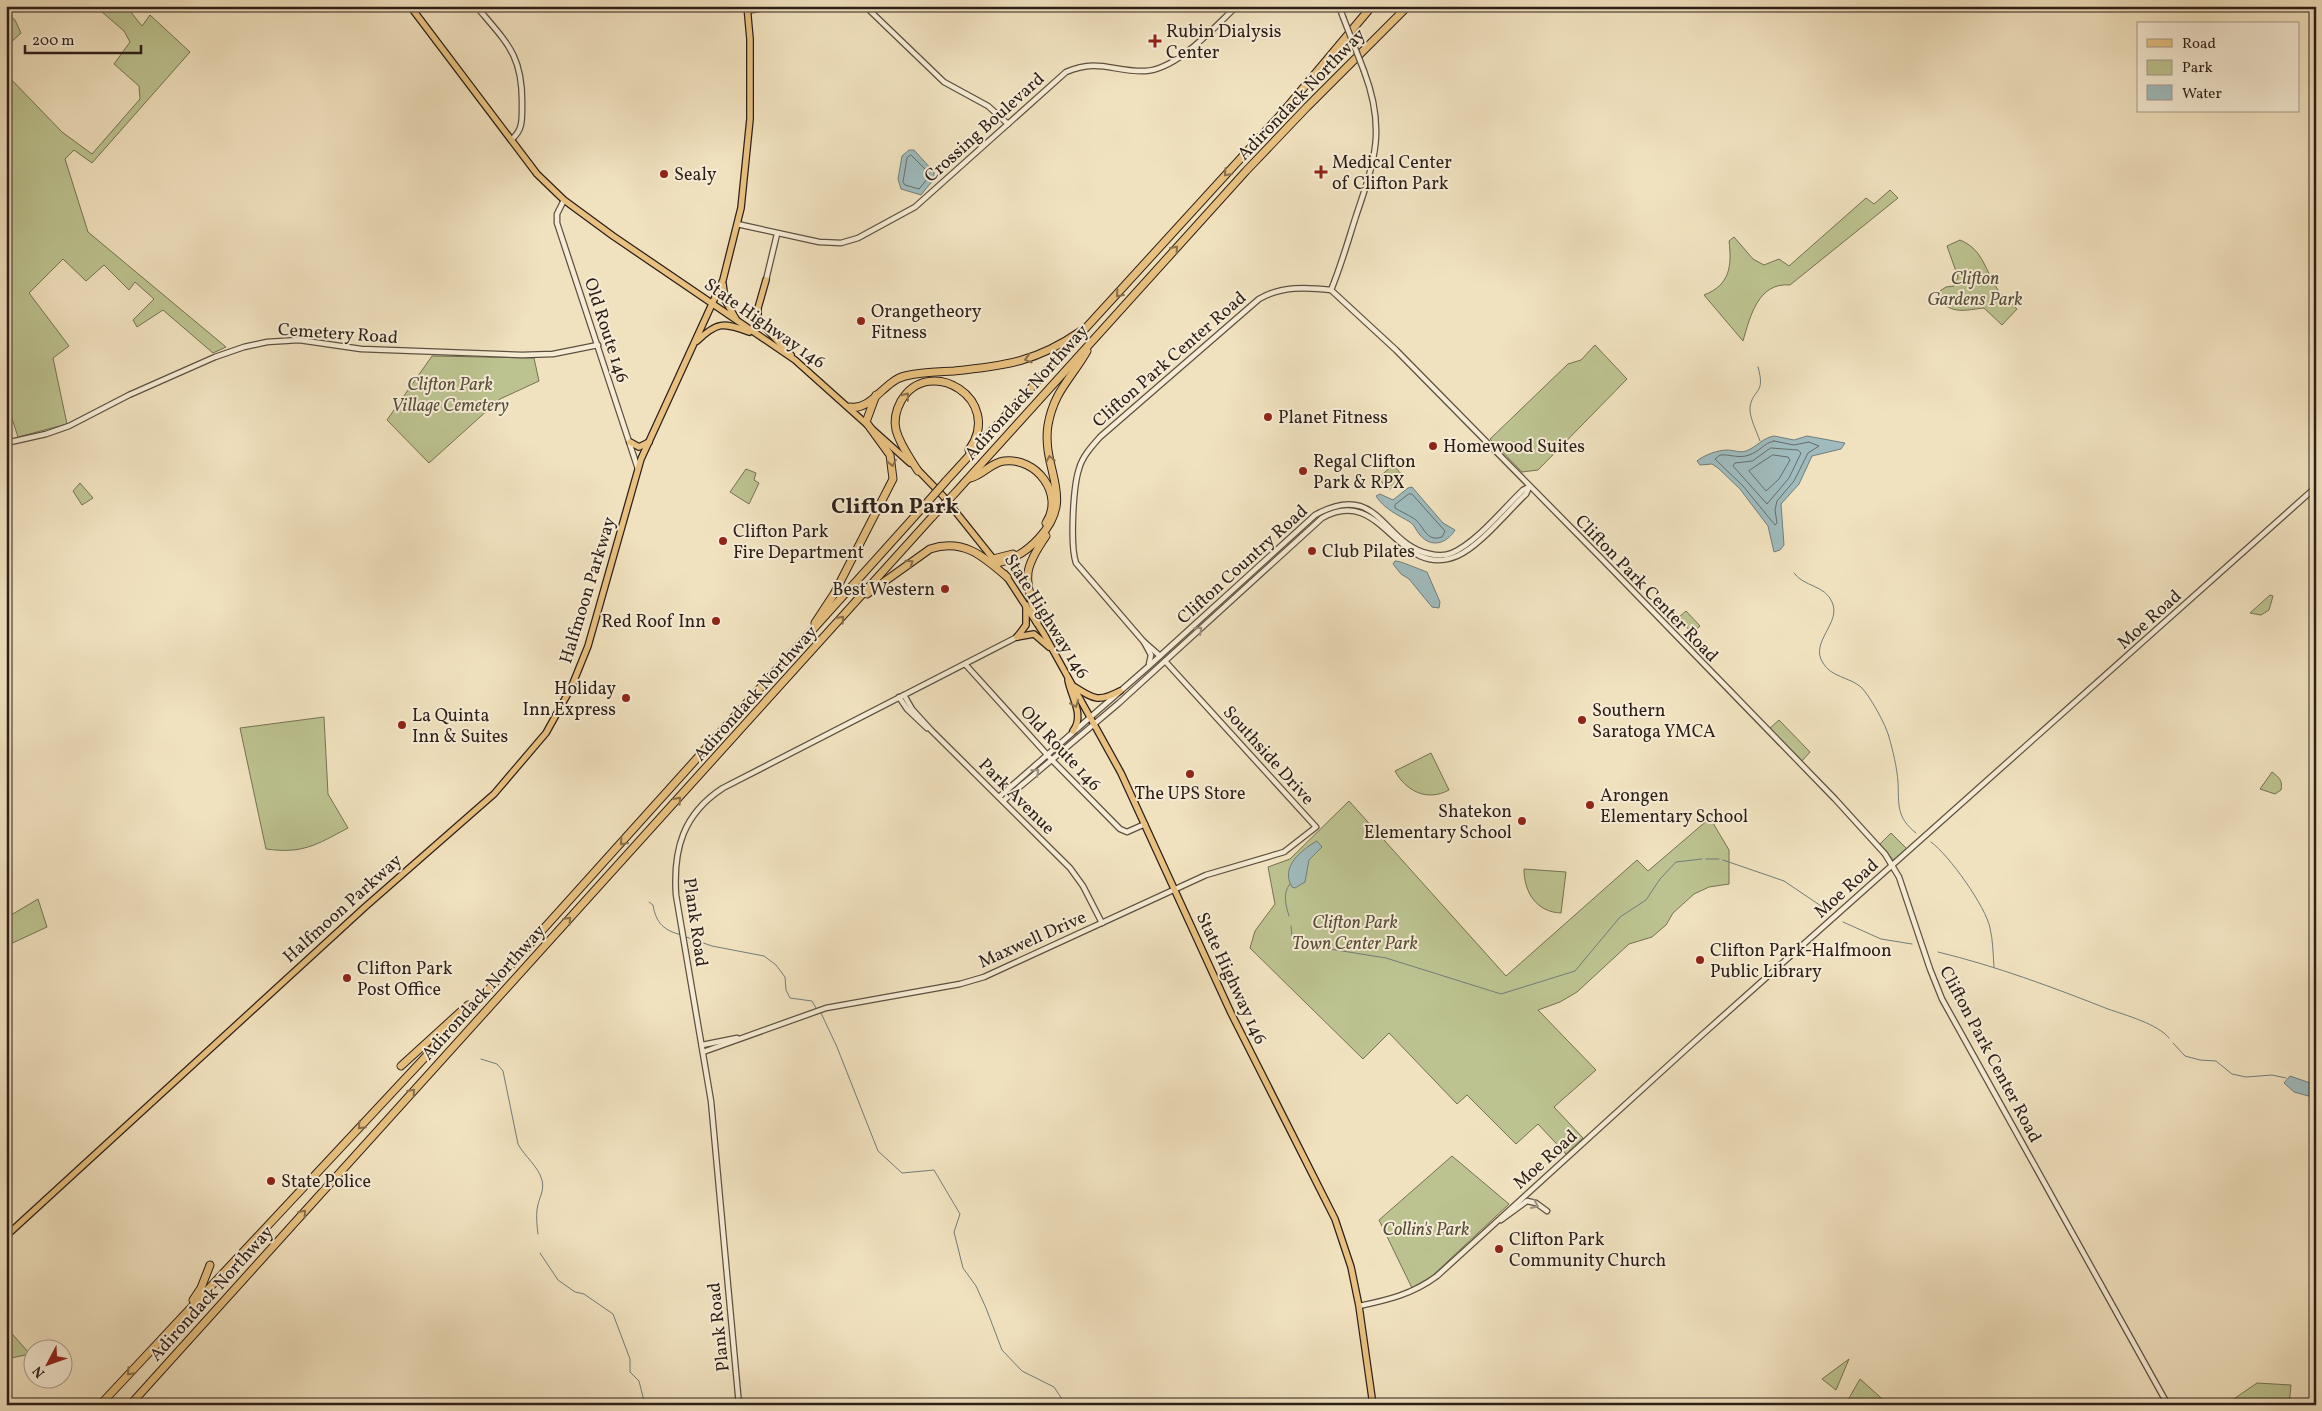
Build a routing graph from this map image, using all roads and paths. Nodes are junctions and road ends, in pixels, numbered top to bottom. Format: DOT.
graph roads {
  1 [pos="410,6"];
  2 [pos="476,6"];
  3 [pos="776,6"];
  4 [pos="865,6"];
  5 [pos="1237,6"];
  6 [pos="1339,6"];
  7 [pos="1372,6"];
  8 [pos="1408,6"];
  9 [pos="747,8"];
  10 [pos="1008,124"];
  11 [pos="511,140"];
  12 [pos="564,200"];
  13 [pos="737,224"];
  14 [pos="777,234"];
  15 [pos="723,280"];
  16 [pos="766,280"];
  17 [pos="1332,290"];
  18 [pos="712,304"];
  19 [pos="737,321"];
  20 [pos="1093,322"];
  21 [pos="758,335"];
  22 [pos="1096,337"];
  23 [pos="598,345"];
  24 [pos="693,345"];
  25 [pos="795,360"];
  26 [pos="876,395"];
  27 [pos="850,407"];
  28 [pos="866,422"];
  29 [pos="630,442"];
  30 [pos="649,442"];
  31 [pos="6,443"];
  32 [pos="639,470"];
  33 [pos="918,471"];
  34 [pos="948,478"];
  35 [pos="968,479"];
  36 [pos="1529,487"];
  37 [pos="2316,487"];
  38 [pos="1055,516"];
  39 [pos="995,561"];
  40 [pos="1007,576"];
  41 [pos="860,598"];
  42 [pos="1026,604"];
  43 [pos="1037,622"];
  44 [pos="1017,637"];
  45 [pos="1144,642"];
  46 [pos="796,650"];
  47 [pos="1054,652"];
  48 [pos="1160,656"];
  49 [pos="1165,661"];
  50 [pos="965,664"];
  51 [pos="1149,666"];
  52 [pos="1152,673"];
  53 [pos="1067,675"];
  54 [pos="1074,686"];
  55 [pos="1120,691"];
  56 [pos="901,696"];
  57 [pos="1091,717"];
  58 [pos="1094,723"];
  59 [pos="1073,731"];
  60 [pos="1047,754"];
  61 [pos="1051,759"];
  62 [pos="1001,799"];
  63 [pos="1145,824"];
  64 [pos="1316,827"];
  65 [pos="1893,865"];
  66 [pos="1174,889"];
  67 [pos="1102,923"];
  68 [pos="502,975"];
  69 [pos="744,1037"];
  70 [pos="702,1045"];
  71 [pos="703,1052"];
  72 [pos="401,1066"];
  73 [pos="1547,1211"];
  74 [pos="1495,1223"];
  75 [pos="8,1234"];
  76 [pos="210,1265"];
  77 [pos="1359,1306"];
  78 [pos="164,1336"];
  79 [pos="100,1405"];
  80 [pos="130,1405"];
  81 [pos="739,1405"];
  82 [pos="1373,1405"];
  83 [pos="2168,1405"];
  1 -- 11 [label="main road, State Highway 146"];
  2 -- 11 [label="street"];
  3 -- 9 [label="street"];
  4 -- 10 [label="street"];
  5 -- 10 [label="street, Crossing Boulevard"];
  6 -- 17 [label="street, bridge"];
  7 -- 20 [label="highway, Adirondack Northway, one-way"];
  22 -- 8 [label="highway, Adirondack Northway, one-way"];
  9 -- 13 [label="main road, Halfmoon Parkway"];
  10 -- 14 [label="street, Crossing Boulevard"];
  11 -- 12 [label="main road, State Highway 146"];
  12 -- 18 [label="main road, State Highway 146"];
  12 -- 23 [label="street, Old Route 146"];
  13 -- 14 [label="street, Crossing Boulevard"];
  13 -- 15 [label="main road, Halfmoon Parkway"];
  14 -- 16 [label="street"];
  15 -- 18 [label="main road, Halfmoon Parkway"];
  15 -- 19 [label="main road"];
  16 -- 25 [label="main road"];
  17 -- 36 [label="street, Clifton Park Center Road"];
  17 -- 45 [label="street, Clifton Park Center Road"];
  18 -- 19 [label="main road, State Highway 146"];
  18 -- 24 [label="main road, Halfmoon Parkway"];
  19 -- 21 [label="main road, State Highway 146"];
  20 -- 26 [label="highway, one-way"];
  20 -- 34 [label="highway, Adirondack Northway"];
  21 -- 24 [label="main road"];
  21 -- 25 [label="main road, State Highway 146"];
  22 -- 35 [label="highway, Adirondack Northway"];
  38 -- 22 [label="highway, one-way"];
  23 -- 29 [label="street, Old Route 146"];
  23 -- 31 [label="street, Cemetery Road"];
  24 -- 30 [label="main road, Halfmoon Parkway"];
  25 -- 27 [label="main road, State Highway 146"];
  26 -- 27 [label="highway"];
  26 -- 28 [label="highway"];
  27 -- 28 [label="main road, State Highway 146"];
  28 -- 33 [label="main road, State Highway 146"];
  28 -- 46 [label="highway, one-way"];
  29 -- 30 [label="main road"];
  29 -- 32 [label="street, Old Route 146"];
  30 -- 32 [label="main road, Halfmoon Parkway"];
  32 -- 75 [label="main road, Halfmoon Parkway"];
  33 -- 34 [label="highway, one-way"];
  33 -- 39 [label="main road, State Highway 146"];
  34 -- 46 [label="highway, Adirondack Northway, bridge"];
  35 -- 39 [label="highway"];
  35 -- 41 [label="highway, Adirondack Northway, bridge"];
  36 -- 48 [label="street, Clifton Country Road"];
  49 -- 36 [label="street, Clifton Country Road, one-way"];
  36 -- 65 [label="street, Clifton Park Center Road"];
  37 -- 65 [label="street, Moe Road"];
  38 -- 39 [label="highway"];
  38 -- 43 [label="highway"];
  39 -- 40 [label="main road, State Highway 146"];
  41 -- 40 [label="highway, one-way"];
  40 -- 42 [label="main road, State Highway 146"];
  80 -- 41 [label="highway, Adirondack Northway, one-way"];
  42 -- 43 [label="main road, State Highway 146"];
  42 -- 44 [label="main road"];
  43 -- 47 [label="main road, State Highway 146"];
  44 -- 47 [label="main road"];
  44 -- 50 [label="street, Plank Road"];
  45 -- 48 [label="street, Clifton Park Center Road"];
  45 -- 51 [label="street"];
  46 -- 68 [label="highway, Adirondack Northway, one-way"];
  47 -- 53 [label="main road, State Highway 146"];
  48 -- 51 [label="street, Clifton Country Road"];
  48 -- 52 [label="street"];
  49 -- 52 [label="street, Clifton Country Road"];
  49 -- 64 [label="street, Southside Drive"];
  50 -- 56 [label="street, Plank Road"];
  50 -- 60 [label="street, Old Route 146"];
  51 -- 55 [label="street, Clifton Country Road"];
  52 -- 58 [label="street, Clifton Country Road"];
  53 -- 54 [label="main road, State Highway 146"];
  53 -- 59 [label="main road, one-way"];
  54 -- 55 [label="main road"];
  54 -- 57 [label="main road, State Highway 146"];
  55 -- 57 [label="street, Clifton Country Road"];
  56 -- 62 [label="street, Park Avenue"];
  56 -- 70 [label="street, Plank Road"];
  57 -- 58 [label="main road, State Highway 146"];
  57 -- 59 [label="street, Clifton Country Road"];
  58 -- 61 [label="street, Clifton Country Road"];
  58 -- 63 [label="main road, State Highway 146"];
  59 -- 60 [label="street, Clifton Country Road"];
  60 -- 61 [label="street, Old Route 146"];
  60 -- 62 [label="street, Clifton Country Road"];
  62 -- 61 [label="street, Clifton Country Road, one-way"];
  61 -- 63 [label="street, Old Route 146"];
  62 -- 67 [label="street, Park Avenue"];
  63 -- 66 [label="main road, State Highway 146"];
  64 -- 66 [label="street, Maxwell Drive"];
  65 -- 74 [label="street, Moe Road"];
  65 -- 83 [label="street, Clifton Park Center Road"];
  66 -- 67 [label="street, Maxwell Drive"];
  66 -- 77 [label="main road, State Highway 146"];
  67 -- 69 [label="street, Maxwell Drive"];
  68 -- 72 [label="highway"];
  68 -- 78 [label="highway, Adirondack Northway, one-way"];
  69 -- 70 [label="street, Maxwell Drive"];
  69 -- 71 [label="street, Maxwell Drive"];
  70 -- 71 [label="street, Plank Road"];
  71 -- 81 [label="street, Plank Road"];
  74 -- 73 [label="street, one-way"];
  74 -- 77 [label="street, Moe Road"];
  76 -- 78 [label="highway"];
  77 -- 82 [label="main road, State Highway 146"];
  78 -- 79 [label="highway, Adirondack Northway, one-way"];
}
